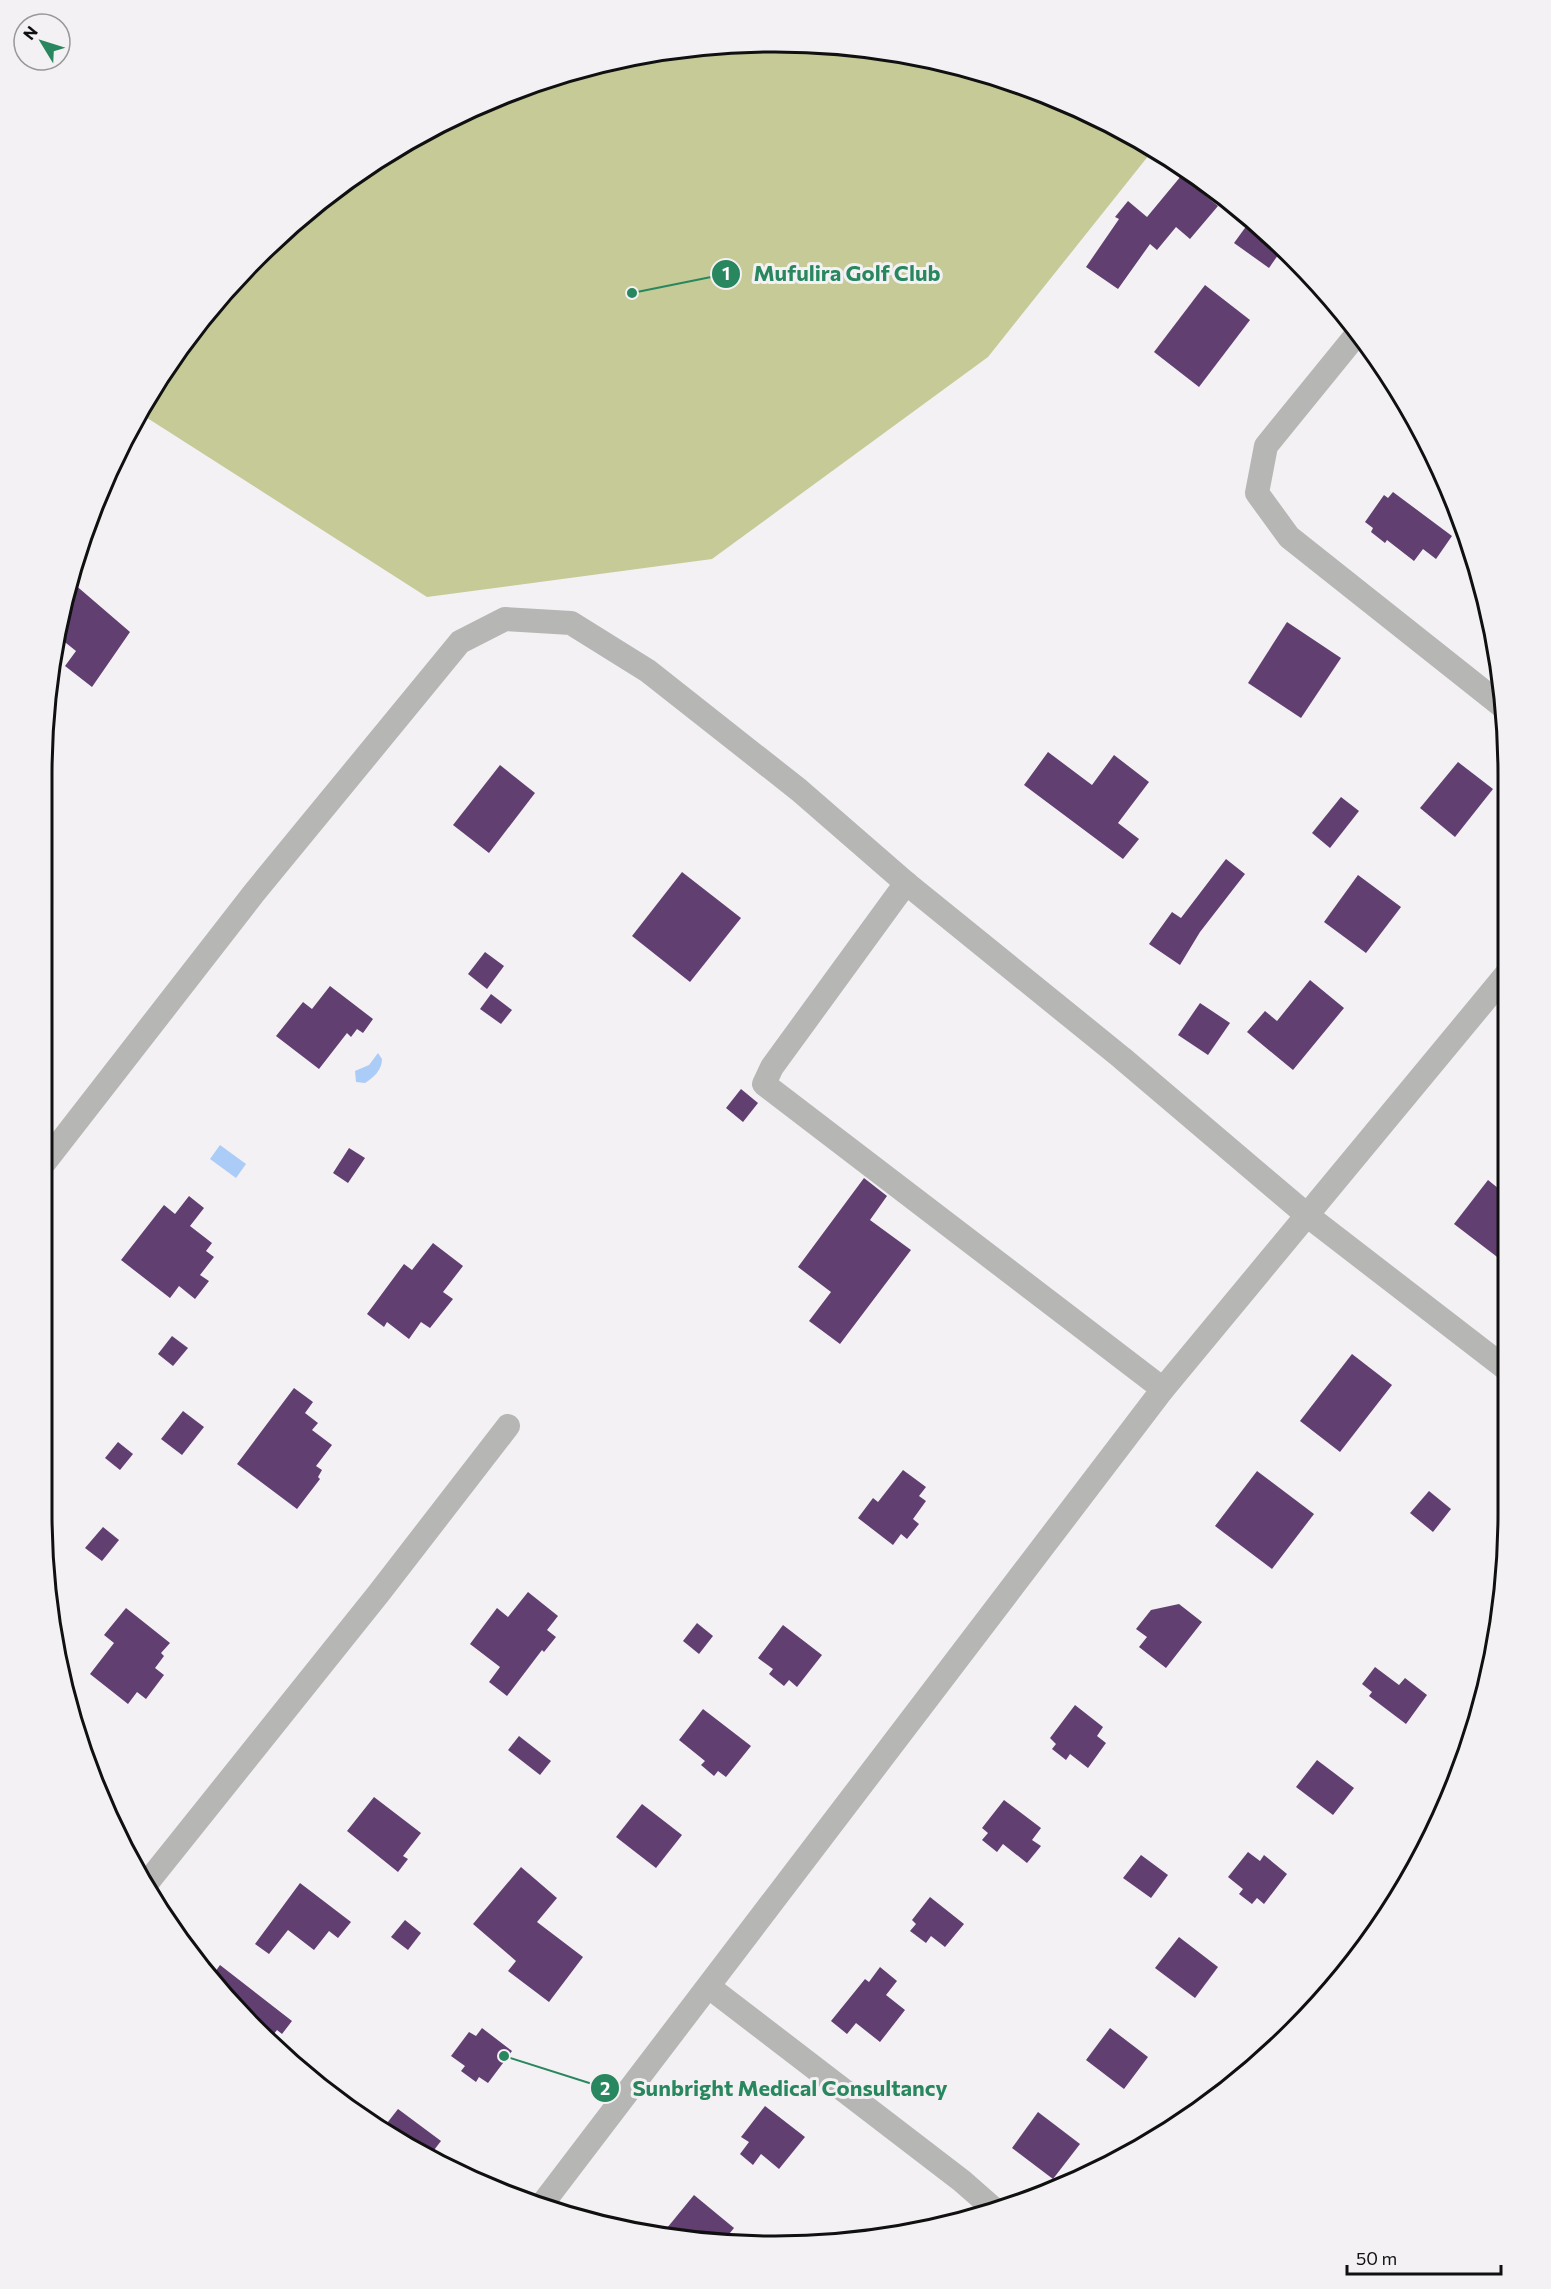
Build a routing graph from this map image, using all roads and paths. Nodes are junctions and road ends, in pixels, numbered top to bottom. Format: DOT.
graph roads {
  1 [pos="1352,340"];
  2 [pos="1494,700"];
  3 [pos="906,883"];
  4 [pos="1498,984"];
  5 [pos="52,1153"];
  6 [pos="1308,1216"];
  7 [pos="1498,1363"];
  8 [pos="1163,1389"];
  9 [pos="508,1426"];
  10 [pos="151,1878"];
  11 [pos="709,1987"];
  12 [pos="546,2199"];
  13 [pos="988,2204"];
  1 -- 2 [label="street"];
  3 -- 5 [label="street"];
  3 -- 6 [label="street"];
  3 -- 8 [label="street"];
  4 -- 6 [label="street"];
  6 -- 7 [label="street"];
  6 -- 8 [label="street"];
  8 -- 11 [label="street"];
  9 -- 10 [label="street"];
  11 -- 12 [label="street"];
  11 -- 13 [label="street"];
}
